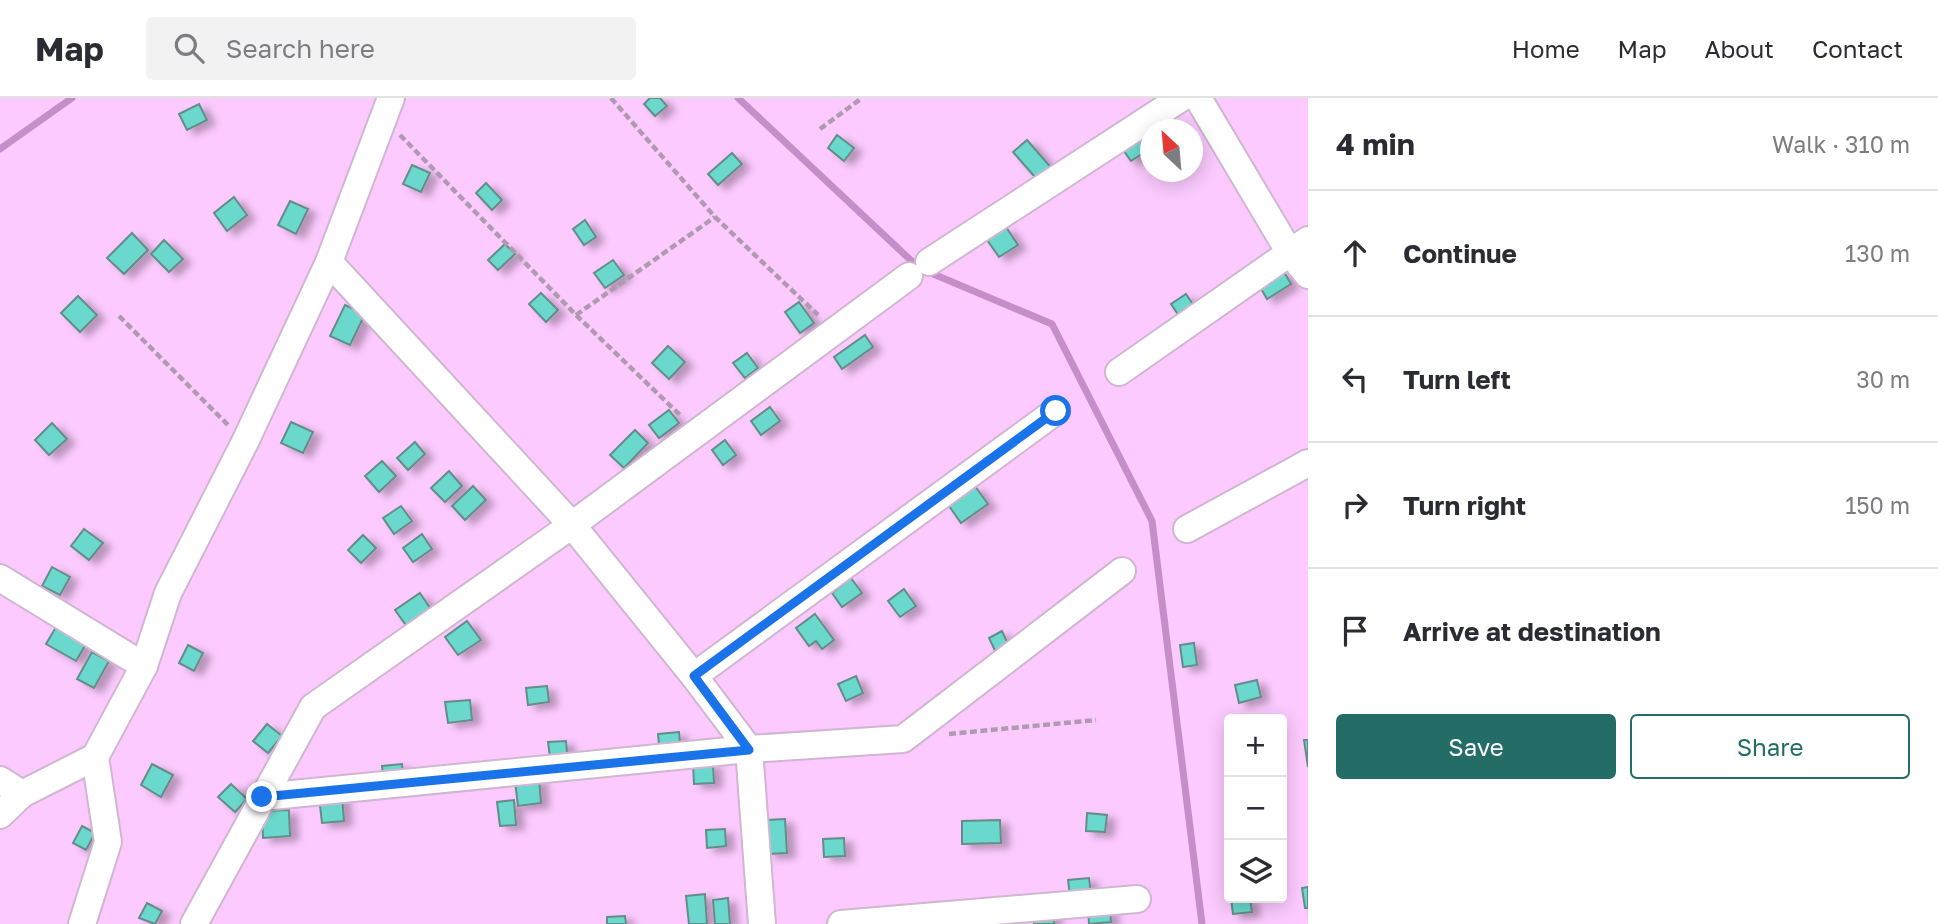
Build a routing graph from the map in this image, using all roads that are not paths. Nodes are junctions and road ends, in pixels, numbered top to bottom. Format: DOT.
graph roads {
  1 [pos="1181,98"];
  2 [pos="1198,98"];
  3 [pos="387,107"];
  4 [pos="1299,247"];
  5 [pos="329,262"];
  6 [pos="1308,275"];
  7 [pos="1119,372"];
  8 [pos="1056,411"];
  9 [pos="1308,463"];
  10 [pos="572,525"];
  11 [pos="1187,529"];
  12 [pos="1122,571"];
  13 [pos="0,578"];
  14 [pos="144,666"];
  15 [pos="694,676"];
  16 [pos="749,750"];
  17 [pos="95,757"];
  18 [pos="11,787"];
  19 [pos="262,797"];
  20 [pos="0,815"];
  21 [pos="1137,900"];
  22 [pos="82,924"];
  23 [pos="194,924"];
  24 [pos="762,924"];
  25 [pos="841,924"];
  1 -- 10 [label="street"];
  2 -- 4 [label="street"];
  3 -- 5 [label="street"];
  4 -- 6 [label="street"];
  4 -- 7 [label="street"];
  5 -- 10 [label="street"];
  5 -- 14 [label="street"];
  8 -- 15 [label="street"];
  9 -- 11 [label="street"];
  10 -- 15 [label="street"];
  10 -- 19 [label="street"];
  12 -- 16 [label="street"];
  13 -- 14 [label="street"];
  14 -- 17 [label="street"];
  15 -- 16 [label="street"];
  16 -- 19 [label="street"];
  16 -- 24 [label="street"];
  17 -- 18 [label="street"];
  17 -- 22 [label="street"];
  18 -- 20 [label="street"];
  19 -- 23 [label="street"];
  21 -- 25 [label="street"];
}
